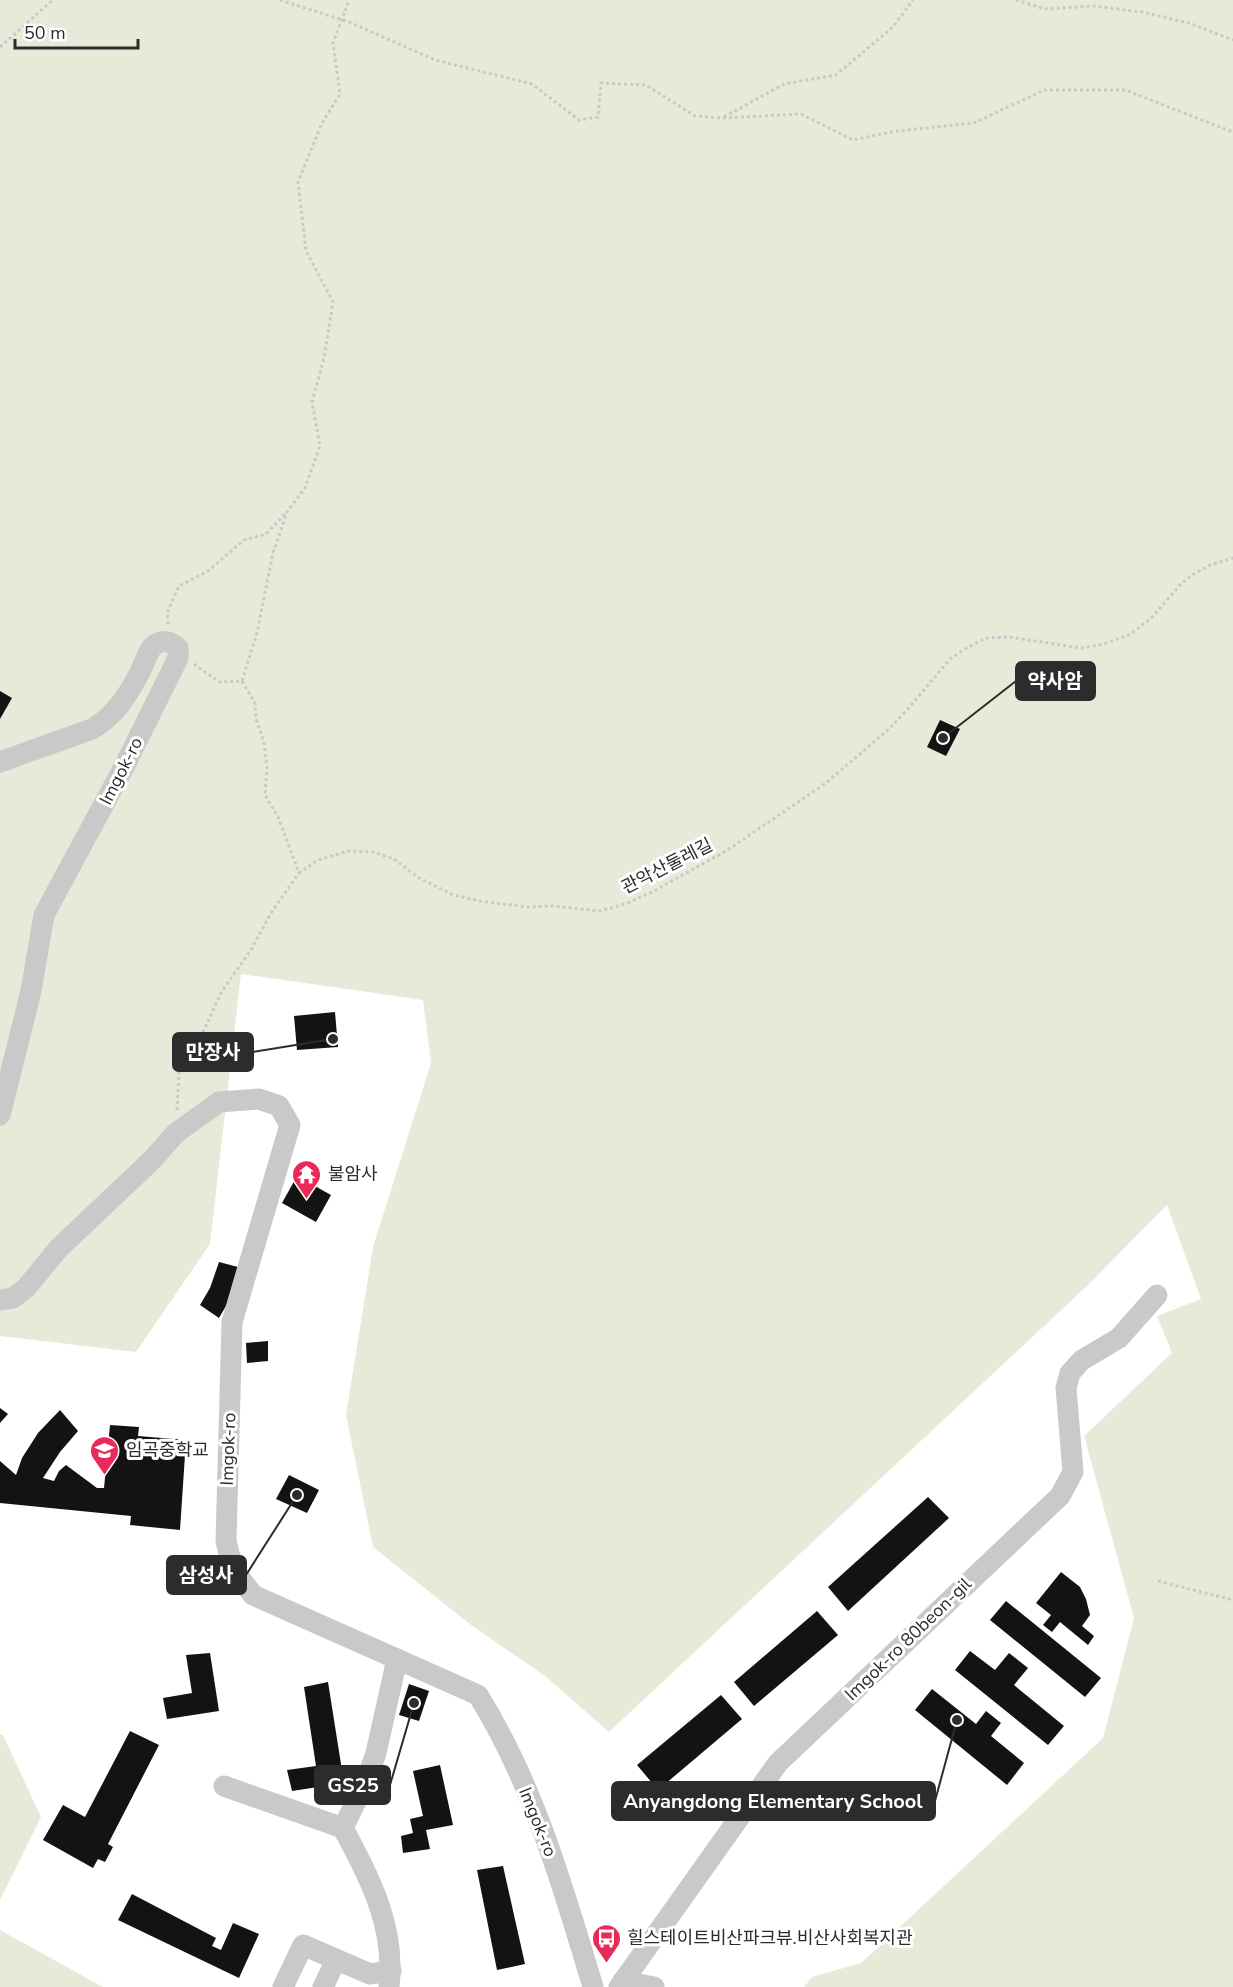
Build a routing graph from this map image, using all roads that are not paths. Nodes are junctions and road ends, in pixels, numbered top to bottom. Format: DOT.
graph roads {
  1 [pos="0,762"];
  2 [pos="0,1115"];
  3 [pos="1157,1294"];
  4 [pos="0,1300"];
  5 [pos="397,1659"];
  6 [pos="224,1786"];
  7 [pos="343,1828"];
  8 [pos="336,1960"];
  9 [pos="390,1979"];
  10 [pos="621,1984"];
  11 [pos="283,1987"];
  12 [pos="324,1987"];
  13 [pos="593,1987"];
  14 [pos="654,1987"];
  1 -- 2 [label="street, Imgok-ro"];
  3 -- 10 [label="street, Imgok-ro 80beon-gil"];
  4 -- 5 [label="street, Imgok-ro"];
  5 -- 7 [label="street"];
  5 -- 13 [label="street, Imgok-ro"];
  6 -- 7 [label="street"];
  7 -- 9 [label="street"];
  8 -- 9 [label="street"];
  8 -- 11 [label="street"];
  8 -- 12 [label="street"];
  10 -- 14 [label="street"];
}
